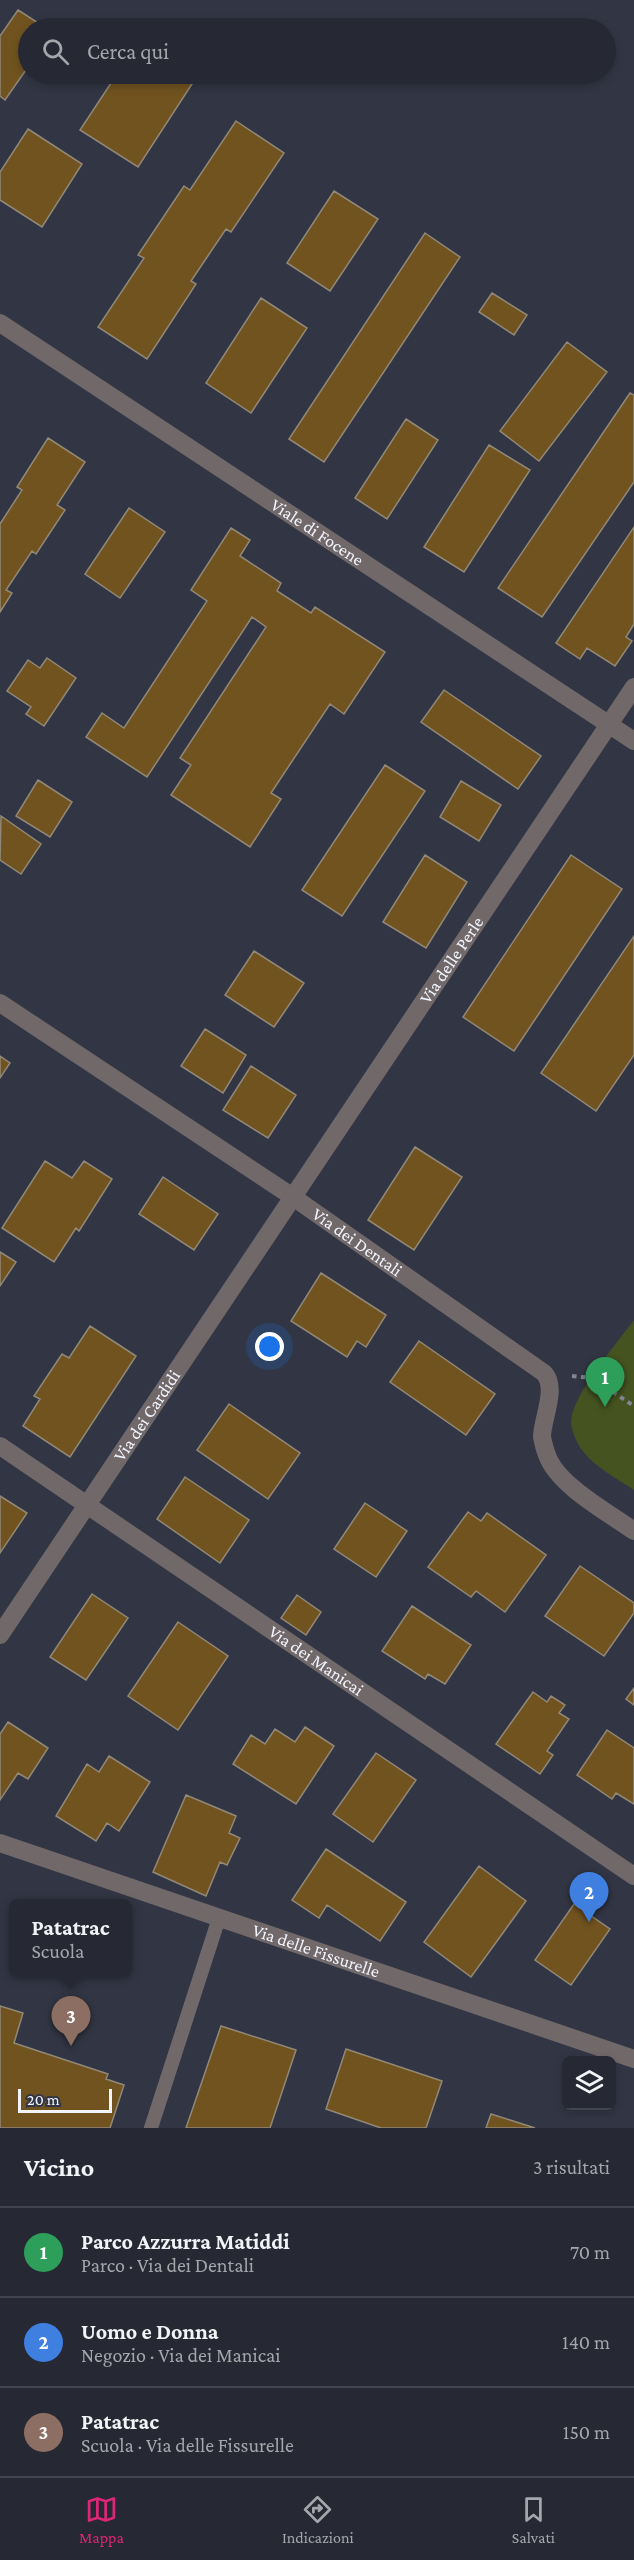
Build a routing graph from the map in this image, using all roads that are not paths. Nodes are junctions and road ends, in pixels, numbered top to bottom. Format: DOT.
graph roads {
  1 [pos="0,323"];
  2 [pos="634,687"];
  3 [pos="609,724"];
  4 [pos="634,741"];
  5 [pos="0,1002"];
  6 [pos="293,1197"];
  7 [pos="0,1446"];
  8 [pos="87,1504"];
  9 [pos="634,1532"];
  10 [pos="0,1635"];
  11 [pos="0,1843"];
  12 [pos="634,1876"];
  13 [pos="219,1918"];
  14 [pos="634,2059"];
  15 [pos="151,2128"];
  1 -- 3 [label="street, Viale di Focene"];
  2 -- 3 [label="street, Via delle Perle"];
  3 -- 4 [label="street, Viale di Focene"];
  3 -- 6 [label="street, Via delle Perle"];
  5 -- 6 [label="street, Via dei Dentali"];
  6 -- 8 [label="street, Via dei Cardidi"];
  6 -- 9 [label="street, Via dei Dentali"];
  7 -- 8 [label="street, Via dei Manicai"];
  8 -- 10 [label="street, Via dei Cardidi"];
  8 -- 12 [label="street, Via dei Manicai"];
  11 -- 13 [label="street, Via delle Fissurelle"];
  13 -- 14 [label="street, Via delle Fissurelle"];
  13 -- 15 [label="lane"];
}
